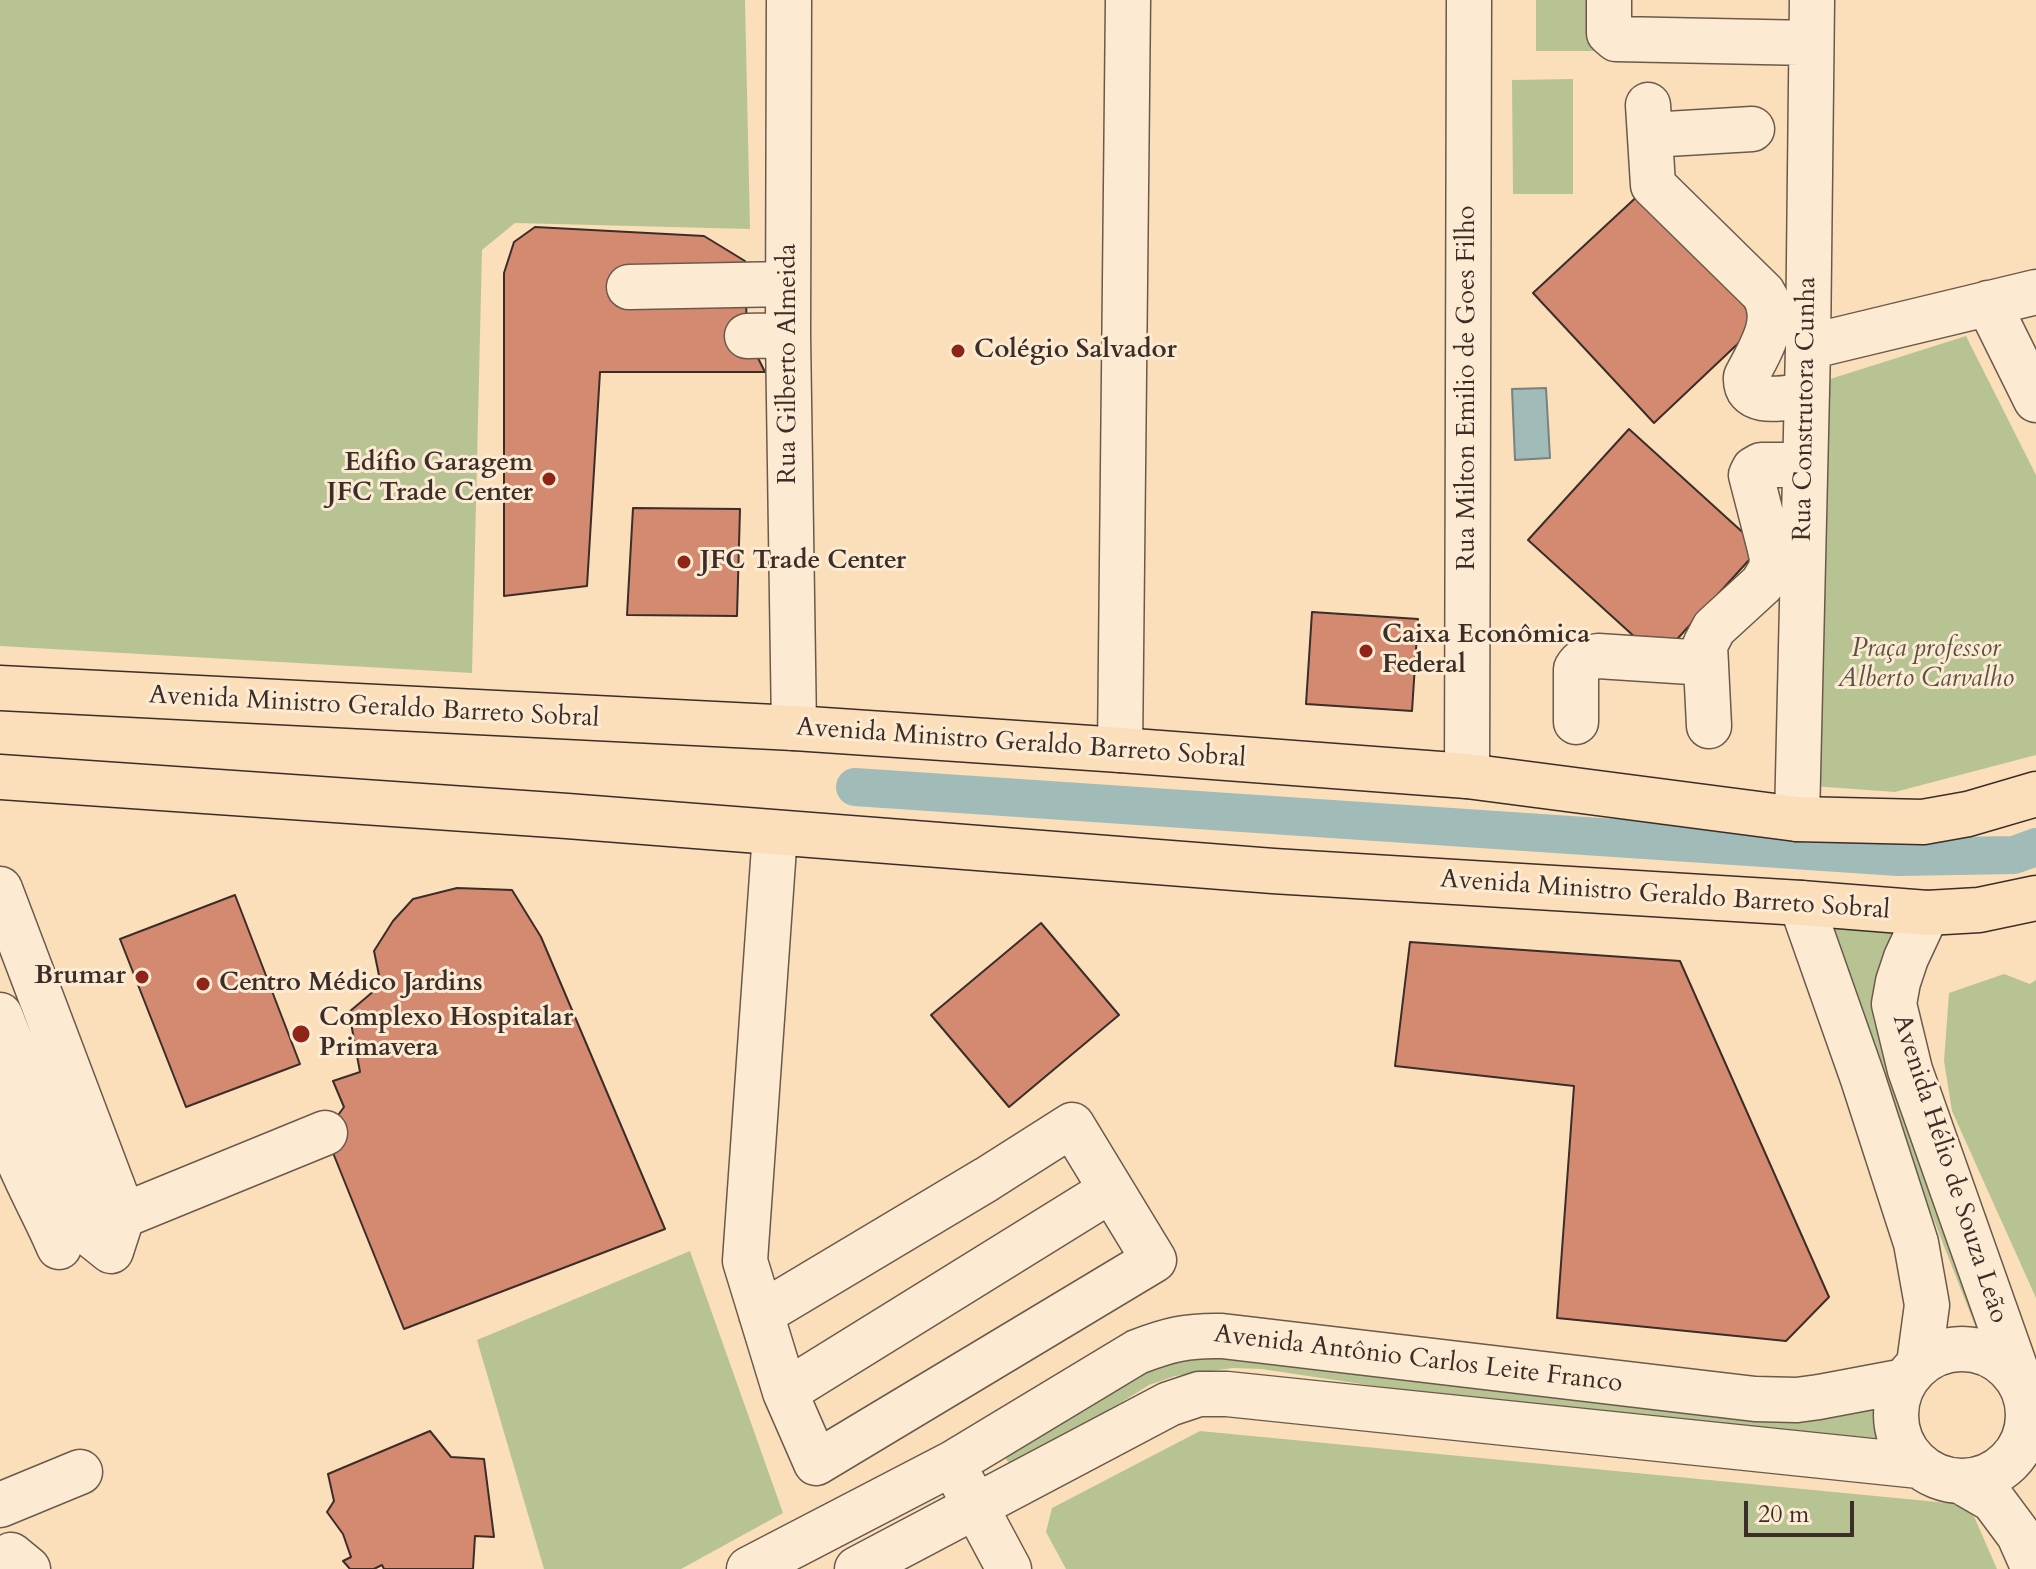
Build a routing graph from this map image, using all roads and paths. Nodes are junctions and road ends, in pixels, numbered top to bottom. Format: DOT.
graph roads {
  1 [pos="789,0"];
  2 [pos="1128,0"];
  3 [pos="1469,0"];
  4 [pos="1609,0"];
  5 [pos="1812,0"];
  6 [pos="1811,43"];
  7 [pos="1752,129"];
  8 [pos="788,284"];
  9 [pos="629,287"];
  10 [pos="2036,292"];
  11 [pos="1988,303"];
  12 [pos="1808,347"];
  13 [pos="1807,395"];
  14 [pos="2036,400"];
  15 [pos="1805,465"];
  16 [pos="1706,663"];
  17 [pos="0,688"];
  18 [pos="1576,722"];
  19 [pos="1709,726"];
  20 [pos="794,728"];
  21 [pos="1120,750"];
  22 [pos="1467,776"];
  23 [pos="0,777"];
  24 [pos="2036,794"];
  25 [pos="1797,819"];
  26 [pos="775,833"];
  27 [pos="0,889"];
  28 [pos="2036,898"];
  29 [pos="1801,903"];
  30 [pos="1927,913"];
  31 [pos="0,1015"];
  32 [pos="0,1092"];
  33 [pos="325,1133"];
  34 [pos="1111,1190"];
  35 [pos="89,1231"];
  36 [pos="761,1314"];
  37 [pos="1911,1372"];
  38 [pos="785,1392"];
  39 [pos="2028,1402"];
  40 [pos="953,1463"];
  41 [pos="1919,1466"];
  42 [pos="80,1472"];
  43 [pos="1962,1482"];
  44 [pos="0,1505"];
  45 [pos="975,1507"];
  46 [pos="749,1569"];
  47 [pos="857,1569"];
  48 [pos="1009,1569"];
  49 [pos="2034,1569"];
  1 -- 8 [label="street, Rua Gilberto Almeida"];
  2 -- 21 [label="street"];
  3 -- 22 [label="street, Rua Milton Emilio de Goes Filho"];
  4 -- 6 [label="street"];
  5 -- 6 [label="street, Rua Construtora Cunha"];
  6 -- 12 [label="street, Rua Construtora Cunha"];
  7 -- 13 [label="street"];
  8 -- 9 [label="street"];
  8 -- 20 [label="street, Rua Gilberto Almeida"];
  10 -- 11 [label="street"];
  11 -- 12 [label="street"];
  11 -- 14 [label="street"];
  12 -- 13 [label="street, Rua Construtora Cunha"];
  13 -- 15 [label="street, Rua Construtora Cunha"];
  15 -- 16 [label="street"];
  15 -- 25 [label="street, Rua Construtora Cunha"];
  16 -- 18 [label="street"];
  16 -- 19 [label="street"];
  17 -- 20 [label="main road, Avenida Ministro Geraldo Barreto Sobral"];
  20 -- 21 [label="main road, Avenida Ministro Geraldo Barreto Sobral"];
  21 -- 22 [label="main road, Avenida Ministro Geraldo Barreto Sobral"];
  22 -- 25 [label="main road, Avenida Ministro Geraldo Barreto Sobral"];
  23 -- 26 [label="main road, Avenida Ministro Geraldo Barreto Sobral"];
  24 -- 25 [label="main road, Avenida Ministro Geraldo Barreto Sobral"];
  26 -- 29 [label="main road, Avenida Ministro Geraldo Barreto Sobral"];
  26 -- 36 [label="street"];
  27 -- 35 [label="street"];
  28 -- 30 [label="main road, Avenida Ministro Geraldo Barreto Sobral"];
  29 -- 30 [label="main road, Avenida Ministro Geraldo Barreto Sobral"];
  29 -- 37 [label="street, Avenida Hélio de Souza Leão"];
  30 -- 39 [label="street, Avenida Hélio de Souza Leão"];
  31 -- 35 [label="street"];
  32 -- 35 [label="street"];
  33 -- 35 [label="street"];
  34 -- 36 [label="street"];
  34 -- 38 [label="street"];
  34 -- 38 [label="street"];
  36 -- 38 [label="street"];
  37 -- 39 [label="street, Avenida Antônio Carlos Leite Franco"];
  37 -- 40 [label="street, Avenida Antônio Carlos Leite Franco"];
  37 -- 41 [label="street"];
  39 -- 43 [label="street"];
  40 -- 45 [label="street"];
  40 -- 46 [label="street, Avenida Antônio Carlos Leite Franco"];
  41 -- 43 [label="street, Avenida Antônio Carlos Leite Franco"];
  41 -- 45 [label="street, Avenida Antônio Carlos Leite Franco"];
  42 -- 44 [label="street"];
  43 -- 49 [label="street"];
  45 -- 47 [label="street, Avenida Antônio Carlos Leite Franco"];
  45 -- 48 [label="street"];
}
